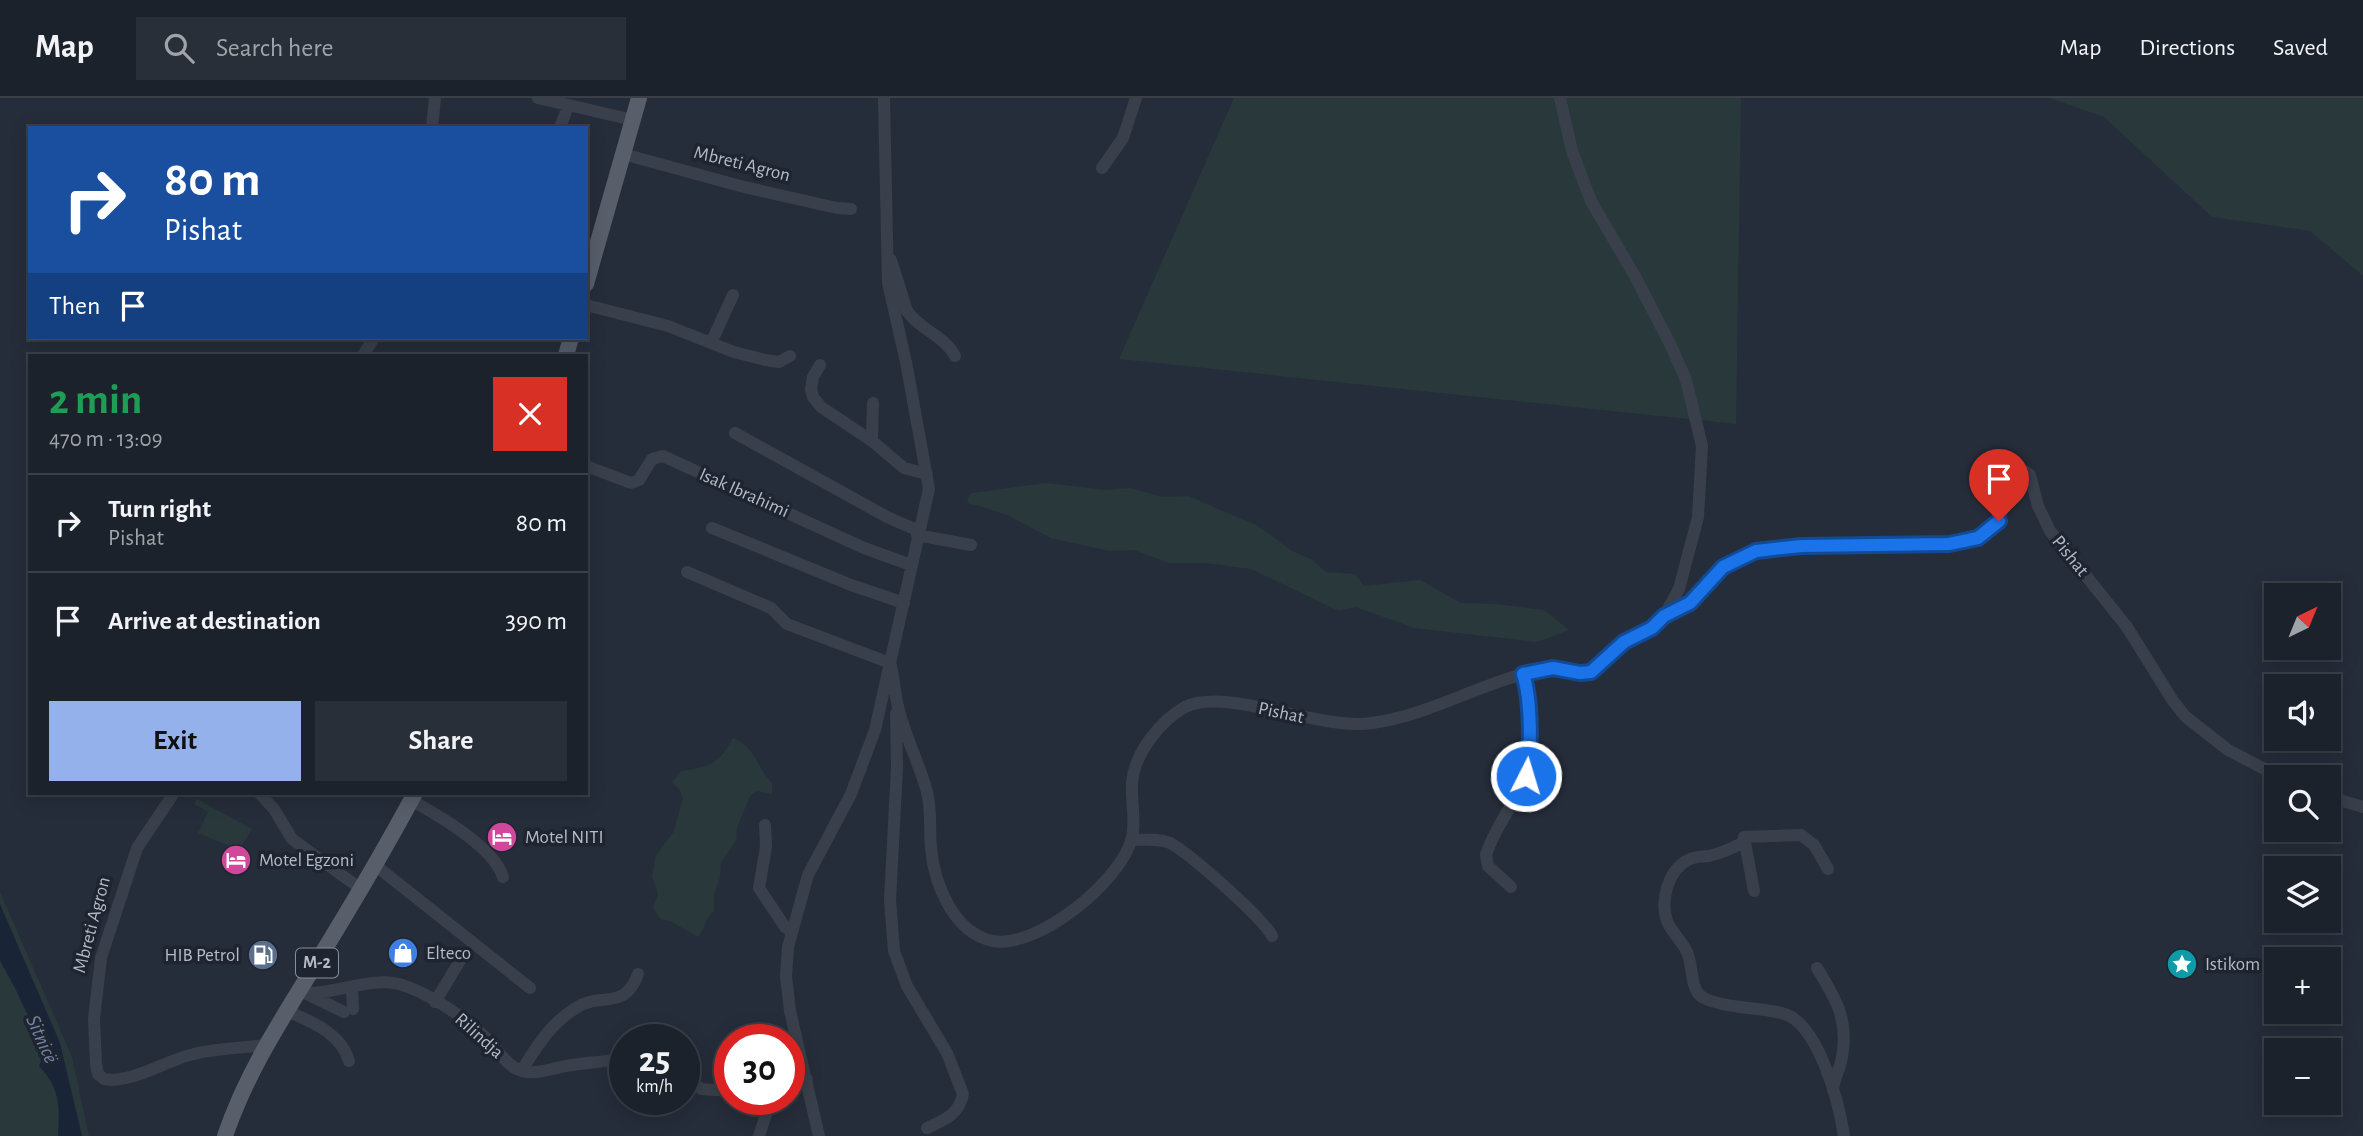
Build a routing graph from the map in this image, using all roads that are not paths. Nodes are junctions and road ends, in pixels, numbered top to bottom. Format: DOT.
graph roads {
  1 [pos="435,98"];
  2 [pos="538,98"];
  3 [pos="639,98"];
  4 [pos="884,98"];
  5 [pos="1136,98"];
  6 [pos="1560,98"];
  7 [pos="568,106"];
  8 [pos="633,120"];
  9 [pos="432,126"];
  10 [pos="561,126"];
  11 [pos="623,154"];
  12 [pos="1102,168"];
  13 [pos="851,209"];
  14 [pos="886,242"];
  15 [pos="588,277"];
  16 [pos="733,295"];
  17 [pos="588,306"];
  18 [pos="711,343"];
  19 [pos="790,356"];
  20 [pos="955,356"];
  21 [pos="820,365"];
  22 [pos="873,403"];
  23 [pos="735,433"];
  24 [pos="872,441"];
  25 [pos="588,467"];
  26 [pos="927,474"];
  27 [pos="712,528"];
  28 [pos="918,533"];
  29 [pos="971,545"];
  30 [pos="911,565"];
  31 [pos="687,572"];
  32 [pos="904,603"];
  33 [pos="1664,616"];
  34 [pos="890,663"];
  35 [pos="1523,674"];
  36 [pos="897,703"];
  37 [pos="2264,769"];
  38 [pos="173,795"];
  39 [pos="261,795"];
  40 [pos="270,795"];
  41 [pos="413,797"];
  42 [pos="2341,801"];
  43 [pos="2363,807"];
  44 [pos="765,825"];
  45 [pos="1131,840"];
  46 [pos="1744,842"];
  47 [pos="375,864"];
  48 [pos="1828,869"];
  49 [pos="503,877"];
  50 [pos="363,886"];
  51 [pos="1511,887"];
  52 [pos="1754,891"];
  53 [pos="791,931"];
  54 [pos="1272,936"];
  55 [pos="461,959"];
  56 [pos="1817,968"];
  57 [pos="638,974"];
  58 [pos="352,988"];
  59 [pos="530,988"];
  60 [pos="301,992"];
  61 [pos="435,1002"];
  62 [pos="287,1011"];
  63 [pos="266,1045"];
  64 [pos="609,1061"];
  65 [pos="349,1062"];
  66 [pos="522,1070"];
  67 [pos="807,1079"];
  68 [pos="1833,1090"];
  69 [pos="766,1115"];
  70 [pos="927,1128"];
  71 [pos="225,1136"];
  72 [pos="759,1136"];
  73 [pos="819,1136"];
  74 [pos="1844,1136"];
  1 -- 9 [label="street"];
  2 -- 7 [label="street"];
  3 -- 8 [label="main road"];
  4 -- 14 [label="street"];
  5 -- 12 [label="street"];
  6 -- 33 [label="street"];
  7 -- 8 [label="street"];
  7 -- 10 [label="street"];
  8 -- 11 [label="main road"];
  11 -- 13 [label="street, Mbreti Agron"];
  11 -- 15 [label="main road"];
  14 -- 20 [label="street"];
  14 -- 26 [label="street"];
  16 -- 18 [label="street"];
  17 -- 18 [label="street"];
  18 -- 19 [label="street"];
  21 -- 24 [label="street"];
  22 -- 24 [label="street"];
  23 -- 28 [label="street"];
  24 -- 26 [label="street"];
  25 -- 30 [label="street, Isak Ibrahimi"];
  26 -- 28 [label="street"];
  27 -- 32 [label="street"];
  28 -- 29 [label="street"];
  28 -- 30 [label="street"];
  30 -- 32 [label="street"];
  31 -- 34 [label="street"];
  32 -- 34 [label="street"];
  33 -- 35 [label="street, Pishat"];
  33 -- 37 [label="street, Pishat"];
  34 -- 36 [label="street, Pishat"];
  34 -- 53 [label="street"];
  35 -- 45 [label="street, Pishat"];
  35 -- 51 [label="street"];
  36 -- 45 [label="street, Pishat"];
  36 -- 70 [label="street, Pishat"];
  38 -- 63 [label="street, Mbreti Agron"];
  39 -- 50 [label="street"];
  40 -- 50 [label="street"];
  41 -- 47 [label="main road, M-2"];
  41 -- 49 [label="street"];
  42 -- 43 [label="street"];
  44 -- 53 [label="street"];
  45 -- 54 [label="street"];
  46 -- 48 [label="street"];
  46 -- 52 [label="street"];
  46 -- 68 [label="street"];
  47 -- 50 [label="main road, M-2"];
  47 -- 59 [label="street"];
  50 -- 60 [label="main road, M-2"];
  53 -- 67 [label="street"];
  55 -- 61 [label="street, Rilindja"];
  56 -- 68 [label="street"];
  57 -- 66 [label="street, Rilindja"];
  58 -- 60 [label="street, Rilindja"];
  58 -- 60 [label="street"];
  58 -- 61 [label="street, Rilindja"];
  60 -- 62 [label="main road, M-2"];
  61 -- 66 [label="street, Rilindja"];
  62 -- 63 [label="main road, M-2"];
  62 -- 65 [label="street"];
  63 -- 71 [label="main road, M-2"];
  64 -- 66 [label="street, Rilindja"];
  67 -- 73 [label="street"];
  68 -- 74 [label="street"];
  69 -- 72 [label="street"];
}
